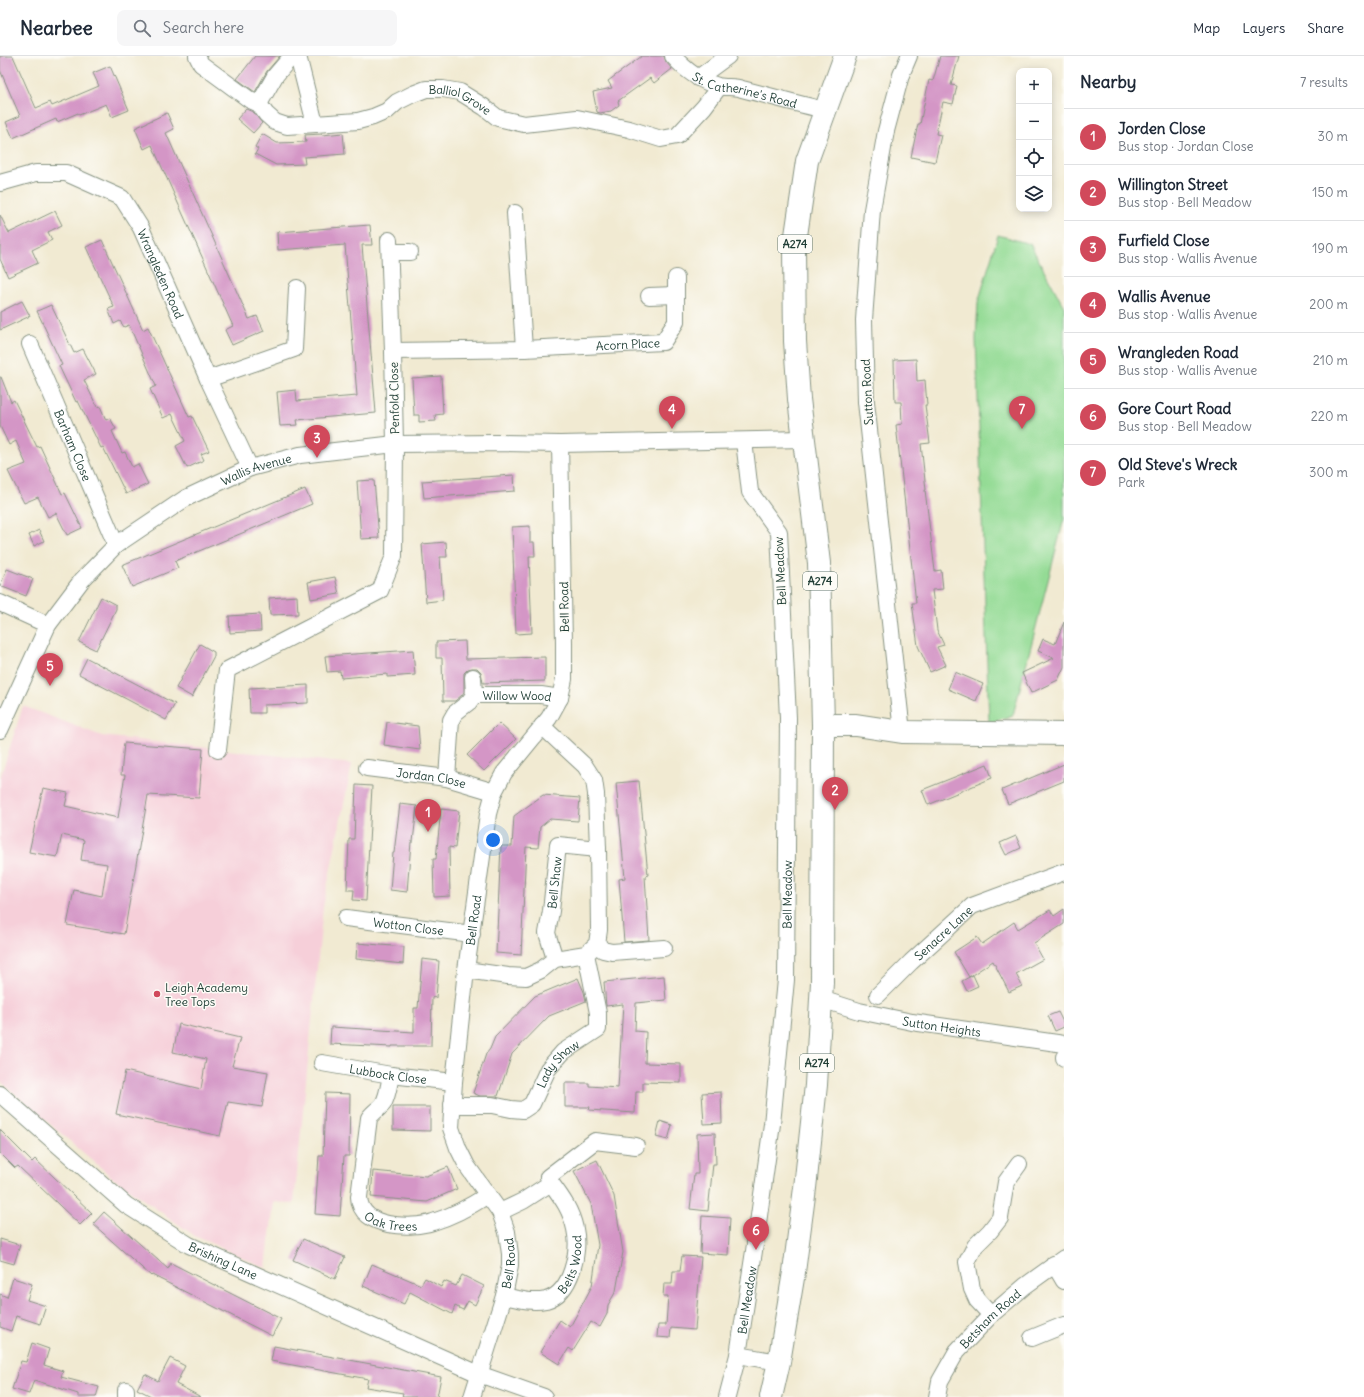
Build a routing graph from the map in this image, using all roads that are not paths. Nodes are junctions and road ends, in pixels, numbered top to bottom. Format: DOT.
graph roads {
  1 [pos="197,56"];
  2 [pos="292,56"];
  3 [pos="298,56"];
  4 [pos="673,56"];
  5 [pos="728,56"];
  6 [pos="845,56"];
  7 [pos="909,56"];
  8 [pos="698,78"];
  9 [pos="719,87"];
  10 [pos="259,104"];
  11 [pos="825,110"];
  12 [pos="315,124"];
  13 [pos="0,183"];
  14 [pos="515,213"];
  15 [pos="410,252"];
  16 [pos="676,278"];
  17 [pos="297,288"];
  18 [pos="676,295"];
  19 [pos="649,296"];
  20 [pos="30,344"];
  21 [pos="524,349"];
  22 [pos="393,351"];
  23 [pos="208,379"];
  24 [pos="803,439"];
  25 [pos="744,441"];
  26 [pos="395,444"];
  27 [pos="560,444"];
  28 [pos="250,468"];
  29 [pos="116,545"];
  30 [pos="0,603"];
  31 [pos="48,625"];
  32 [pos="473,677"];
  33 [pos="474,695"];
  34 [pos="560,698"];
  35 [pos="823,725"];
  36 [pos="542,726"];
  37 [pos="0,730"];
  38 [pos="902,732"];
  39 [pos="1064,734"];
  40 [pos="218,750"];
  41 [pos="367,768"];
  42 [pos="447,778"];
  43 [pos="494,792"];
  44 [pos="598,849"];
  45 [pos="1064,872"];
  46 [pos="346,918"];
  47 [pos="472,934"];
  48 [pos="664,948"];
  49 [pos="591,949"];
  50 [pos="555,959"];
  51 [pos="466,970"];
  52 [pos="878,995"];
  53 [pos="821,999"];
  54 [pos="1064,1044"];
  55 [pos="322,1063"];
  56 [pos="391,1075"];
  57 [pos="454,1082"];
  58 [pos="0,1094"];
  59 [pos="452,1105"];
  60 [pos="636,1146"];
  61 [pos="1019,1164"];
  62 [pos="551,1183"];
  63 [pos="488,1195"];
  64 [pos="500,1212"];
  65 [pos="1059,1261"];
  66 [pos="1064,1281"];
  67 [pos="504,1296"];
  68 [pos="991,1315"];
  69 [pos="1064,1325"];
  70 [pos="1032,1338"];
  71 [pos="738,1355"];
  72 [pos="779,1362"];
  73 [pos="479,1374"];
  74 [pos="472,1397"];
  75 [pos="544,1397"];
  76 [pos="727,1397"];
  77 [pos="771,1397"];
  78 [pos="937,1397"];
  1 -- 10 [label="street, Balliol Grove"];
  2 -- 10 [label="street"];
  3 -- 12 [label="street"];
  4 -- 8 [label="street, St. Catherine's Road"];
  5 -- 8 [label="street"];
  6 -- 11 [label="main road, A274"];
  7 -- 38 [label="street, Sutton Road"];
  8 -- 9 [label="street, St. Catherine's Road"];
  9 -- 11 [label="street, St. Catherine's Road"];
  9 -- 12 [label="street, Balliol Grove"];
  10 -- 12 [label="street, Balliol Grove"];
  11 -- 24 [label="main road, A274"];
  13 -- 23 [label="street, Wrangleden Road"];
  14 -- 21 [label="street"];
  15 -- 22 [label="street, Penfold Close"];
  16 -- 18 [label="street, Acorn Place"];
  17 -- 23 [label="street"];
  18 -- 19 [label="street"];
  18 -- 21 [label="street, Acorn Place"];
  20 -- 29 [label="street, Barham Close"];
  21 -- 22 [label="street, Acorn Place"];
  22 -- 26 [label="street, Penfold Close"];
  23 -- 28 [label="street, Wrangleden Road"];
  24 -- 25 [label="street, Wallis Avenue"];
  24 -- 35 [label="main road, A274"];
  25 -- 27 [label="street, Wallis Avenue"];
  25 -- 71 [label="street, Bell Meadow"];
  26 -- 27 [label="street, Wallis Avenue"];
  26 -- 28 [label="street, Wallis Avenue"];
  26 -- 40 [label="street, Penfold Close"];
  27 -- 34 [label="street, Bell Road"];
  28 -- 29 [label="street, Wallis Avenue"];
  29 -- 31 [label="street, Wallis Avenue"];
  30 -- 31 [label="street"];
  31 -- 37 [label="street, Wallis Avenue"];
  32 -- 33 [label="street, Willow Wood"];
  33 -- 34 [label="street, Willow Wood"];
  33 -- 42 [label="street, Willow Wood"];
  34 -- 36 [label="street, Bell Road"];
  35 -- 38 [label="main road"];
  35 -- 53 [label="main road, A274"];
  36 -- 43 [label="street, Bell Road"];
  36 -- 44 [label="street"];
  38 -- 39 [label="main road"];
  41 -- 42 [label="street, Jordan Close"];
  42 -- 43 [label="street, Jordan Close"];
  43 -- 47 [label="street, Bell Road"];
  44 -- 49 [label="street"];
  44 -- 50 [label="street, Bell Shaw"];
  45 -- 52 [label="street, Senacre Lane"];
  46 -- 47 [label="street, Wotton Close"];
  47 -- 51 [label="street, Bell Road"];
  48 -- 49 [label="street"];
  49 -- 50 [label="street"];
  49 -- 59 [label="street, Lady Shaw"];
  50 -- 51 [label="street"];
  51 -- 57 [label="street, Bell Road"];
  53 -- 54 [label="street, Sutton Heights"];
  53 -- 72 [label="main road, A274"];
  55 -- 56 [label="street, Lubbock Close"];
  56 -- 57 [label="street, Lubbock Close"];
  56 -- 63 [label="street, Oak Trees"];
  57 -- 59 [label="street, Bell Road"];
  58 -- 73 [label="street, Brishing Lane"];
  59 -- 63 [label="street, Bell Road"];
  60 -- 62 [label="street"];
  61 -- 68 [label="street"];
  62 -- 64 [label="street"];
  62 -- 67 [label="street, Belts Wood"];
  63 -- 64 [label="street, Bell Road"];
  64 -- 67 [label="street, Bell Road"];
  65 -- 66 [label="street"];
  65 -- 68 [label="street, Betsham Road"];
  67 -- 73 [label="street, Bell Road"];
  68 -- 78 [label="street, Betsham Road"];
  69 -- 70 [label="street"];
  71 -- 72 [label="street"];
  71 -- 76 [label="street, Bell Meadow"];
  72 -- 77 [label="main road, A274"];
  73 -- 74 [label="street, Bell Road"];
  73 -- 75 [label="street, Brishing Lane"];
}
